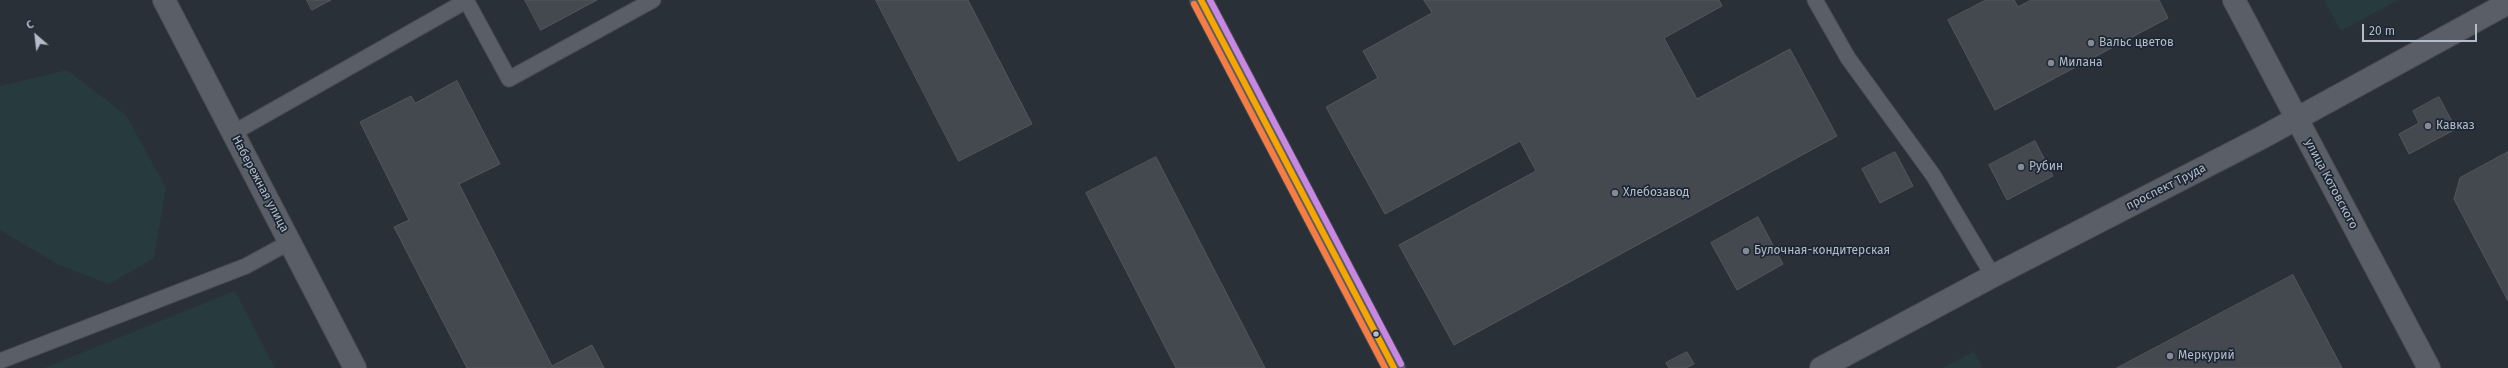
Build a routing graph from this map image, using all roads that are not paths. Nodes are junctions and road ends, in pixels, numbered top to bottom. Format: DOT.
graph roads {
  1 [pos="164,0"];
  2 [pos="653,0"];
  3 [pos="1201,0"];
  4 [pos="1816,0"];
  5 [pos="2234,0"];
  6 [pos="466,1"];
  7 [pos="2508,3"];
  8 [pos="2296,119"];
  9 [pos="233,133"];
  10 [pos="290,242"];
  11 [pos="1993,276"];
  12 [pos="0,361"];
  13 [pos="354,368"];
  14 [pos="1394,368"];
  15 [pos="1821,368"];
  16 [pos="2429,368"];
  1 -- 9 [label="street, Набережная улица"];
  2 -- 6 [label="lane"];
  3 -- 14 [label="street"];
  4 -- 11 [label="lane"];
  5 -- 8 [label="street, улица Котовского"];
  6 -- 9 [label="lane"];
  7 -- 8 [label="street, проспект Труда"];
  8 -- 11 [label="street, проспект Труда"];
  8 -- 16 [label="street, улица Котовского"];
  9 -- 10 [label="street, Набережная улица"];
  10 -- 12 [label="lane"];
  10 -- 13 [label="street, Набережная улица"];
  11 -- 15 [label="street, проспект Труда"];
}
